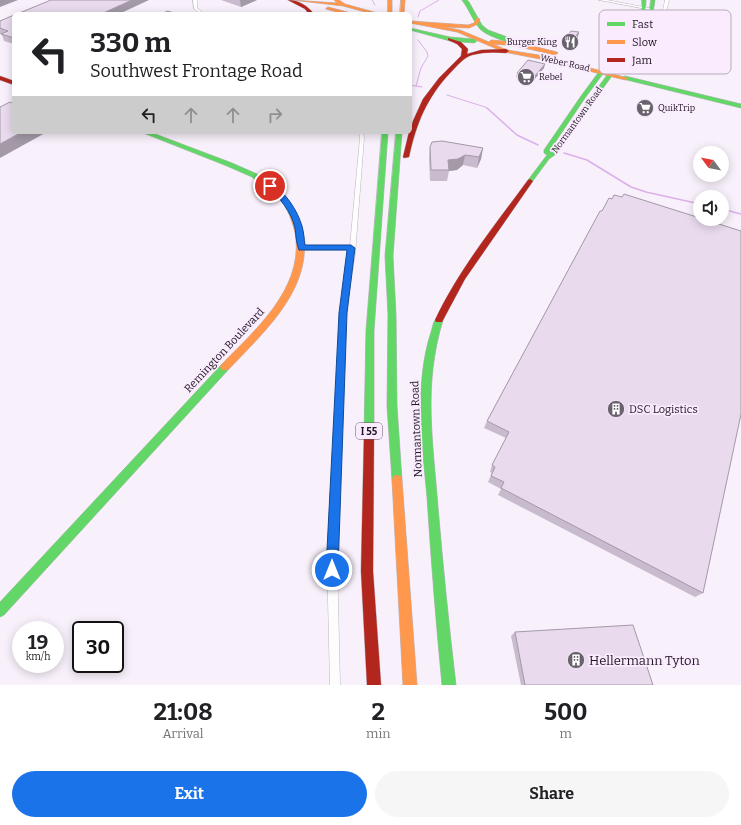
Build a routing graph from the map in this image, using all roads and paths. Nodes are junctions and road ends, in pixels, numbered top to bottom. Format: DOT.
graph roads {
  1 [pos="195,0"];
  2 [pos="290,0"];
  3 [pos="294,0"];
  4 [pos="390,0"];
  5 [pos="403,0"];
  6 [pos="464,0"];
  7 [pos="601,0"];
  8 [pos="667,0"];
  9 [pos="315,1"];
  10 [pos="340,2"];
  11 [pos="647,6"];
  12 [pos="666,10"];
  13 [pos="200,12"];
  14 [pos="310,12"];
  15 [pos="342,12"];
  16 [pos="373,12"];
  17 [pos="390,12"];
  18 [pos="402,12"];
  19 [pos="478,19"];
  20 [pos="412,23"];
  21 [pos="420,28"];
  22 [pos="412,29"];
  23 [pos="450,38"];
  24 [pos="482,41"];
  25 [pos="532,47"];
  26 [pos="506,51"];
  27 [pos="464,57"];
  28 [pos="599,67"];
  29 [pos="599,68"];
  30 [pos="604,74"];
  31 [pos="623,74"];
  32 [pos="626,74"];
  33 [pos="0,78"];
  34 [pos="12,82"];
  35 [pos="741,99"];
  36 [pos="741,106"];
  37 [pos="412,129"];
  38 [pos="149,134"];
  39 [pos="361,134"];
  40 [pos="378,134"];
  41 [pos="385,134"];
  42 [pos="399,134"];
  43 [pos="410,134"];
  44 [pos="381,177"];
  45 [pos="301,248"];
  46 [pos="351,248"];
  47 [pos="389,256"];
  48 [pos="0,611"];
  49 [pos="335,685"];
  50 [pos="374,685"];
  51 [pos="410,685"];
  52 [pos="449,685"];
  1 -- 13 [label="street"];
  2 -- 14 [label="main road"];
  3 -- 9 [label="main road"];
  4 -- 17 [label="main road"];
  5 -- 18 [label="main road"];
  6 -- 19 [label="main road"];
  7 -- 11 [label="street"];
  8 -- 12 [label="street"];
  9 -- 10 [label="main road"];
  9 -- 15 [label="main road"];
  10 -- 16 [label="main road"];
  19 -- 21 [label="main road"];
  19 -- 25 [label="main road"];
  20 -- 21 [label="main road, Weber Road"];
  21 -- 22 [label="main road, Weber Road"];
  21 -- 23 [label="main road, Weber Road"];
  21 -- 24 [label="main road, Weber Road"];
  23 -- 24 [label="main road, Weber Road"];
  23 -- 27 [label="main road"];
  24 -- 25 [label="main road, Weber Road"];
  24 -- 26 [label="main road, Weber Road"];
  25 -- 28 [label="main road, Weber Road"];
  26 -- 27 [label="main road"];
  26 -- 29 [label="main road, Weber Road"];
  27 -- 37 [label="main road"];
  30 -- 52 [label="main road, Normantown Road"];
  31 -- 36 [label="main road, Weber Road"];
  32 -- 35 [label="main road, Weber Road"];
  33 -- 34 [label="main road"];
  38 -- 45 [label="main road, Remington Boulevard"];
  39 -- 46 [label="street"];
  40 -- 44 [label="main road"];
  41 -- 44 [label="main road, I 55"];
  42 -- 47 [label="main road, I 55"];
  43 -- 47 [label="main road"];
  44 -- 50 [label="main road, I 55"];
  45 -- 46 [label="street"];
  45 -- 48 [label="main road, Remington Boulevard"];
  46 -- 49 [label="street"];
  47 -- 51 [label="main road, I 55"];
}
